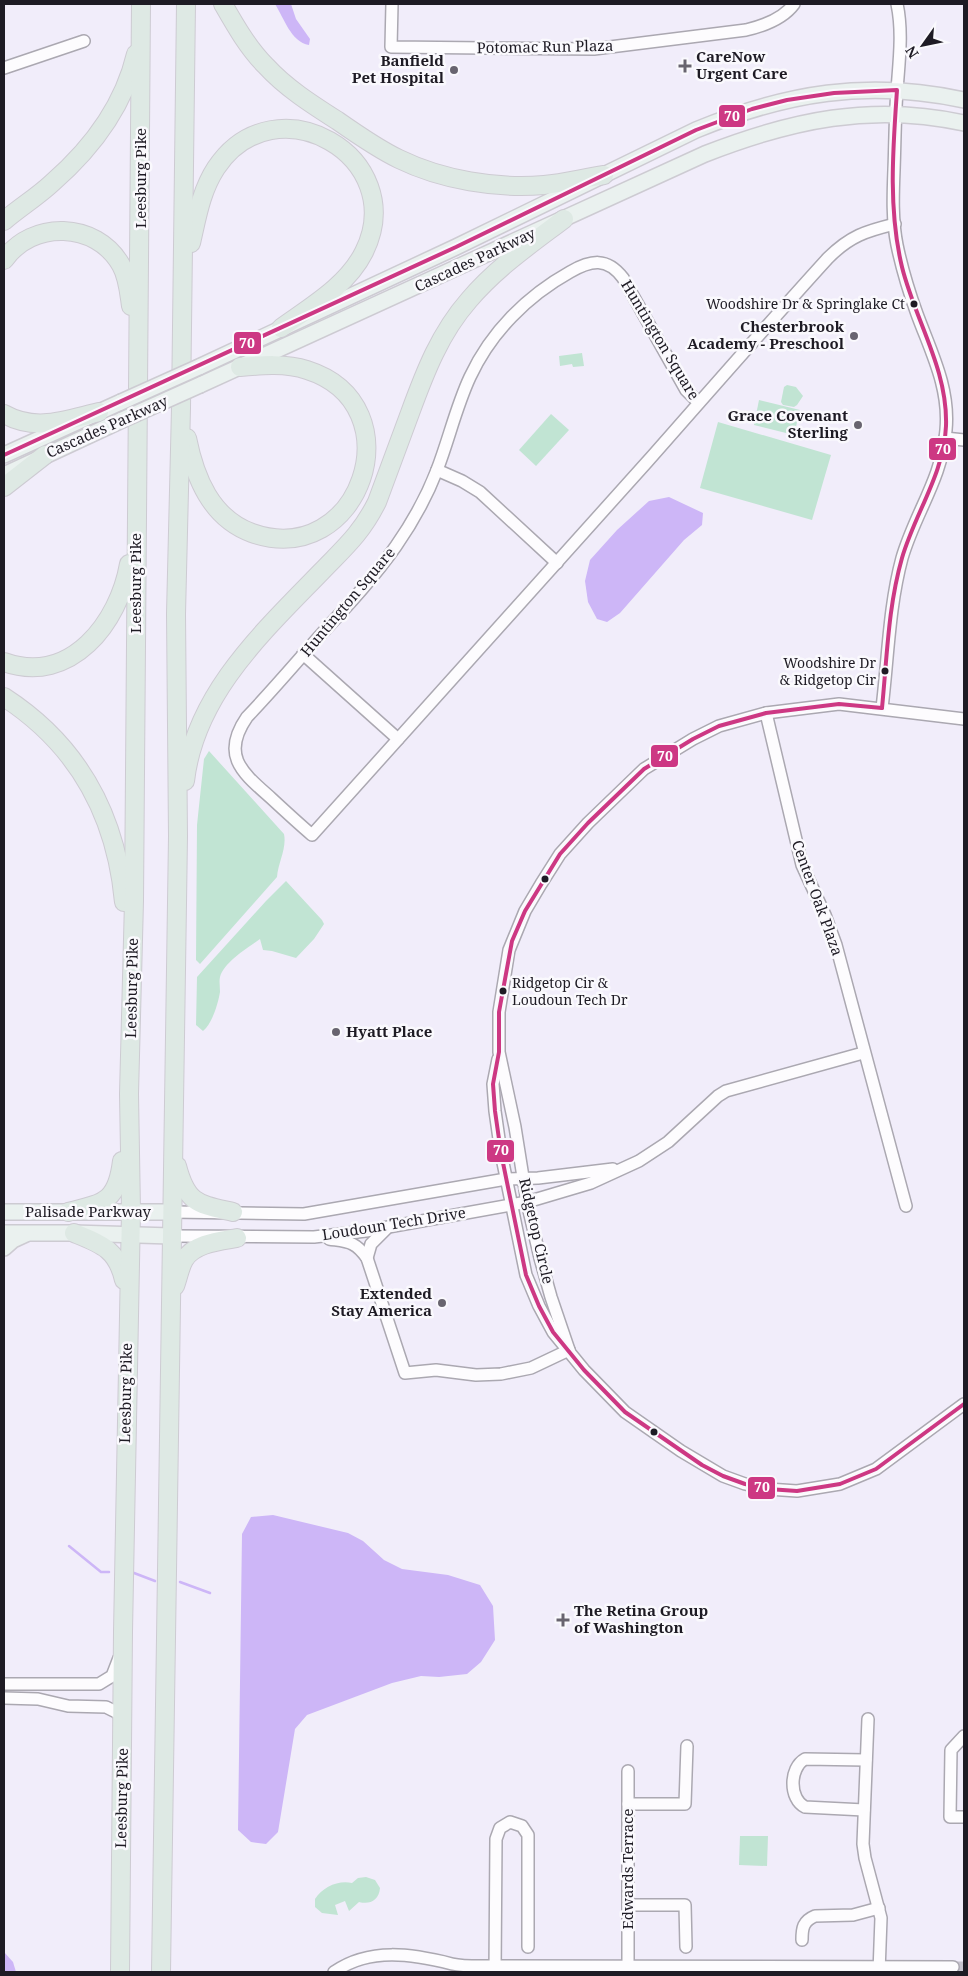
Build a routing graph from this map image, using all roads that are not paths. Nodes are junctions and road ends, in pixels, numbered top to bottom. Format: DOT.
graph roads {
  1 [pos="141,4"];
  2 [pos="186,4"];
  3 [pos="223,4"];
  4 [pos="392,4"];
  5 [pos="794,4"];
  6 [pos="897,4"];
  7 [pos="84,41"];
  8 [pos="4,68"];
  9 [pos="897,90"];
  10 [pos="964,100"];
  11 [pos="895,115"];
  12 [pos="964,123"];
  13 [pos="604,175"];
  14 [pos="564,220"];
  15 [pos="4,221"];
  16 [pos="895,224"];
  17 [pos="4,260"];
  18 [pos="183,278"];
  19 [pos="281,328"];
  20 [pos="139,355"];
  21 [pos="240,367"];
  22 [pos="699,403"];
  23 [pos="181,408"];
  24 [pos="99,412"];
  25 [pos="4,414"];
  26 [pos="946,438"];
  27 [pos="964,440"];
  28 [pos="4,455"];
  29 [pos="45,455"];
  30 [pos="437,470"];
  31 [pos="4,475"];
  32 [pos="4,487"];
  33 [pos="137,506"];
  34 [pos="556,562"];
  35 [pos="303,654"];
  36 [pos="4,662"];
  37 [pos="4,697"];
  38 [pos="882,708"];
  39 [pos="766,713"];
  40 [pos="964,719"];
  41 [pos="398,739"];
  42 [pos="178,836"];
  43 [pos="132,990"];
  44 [pos="499,1052"];
  45 [pos="863,1053"];
  46 [pos="129,1094"];
  47 [pos="173,1151"];
  48 [pos="623,1168"];
  49 [pos="506,1179"];
  50 [pos="524,1179"];
  51 [pos="527,1202"];
  52 [pos="511,1205"];
  53 [pos="906,1206"];
  54 [pos="130,1211"];
  55 [pos="4,1212"];
  56 [pos="68,1212"];
  57 [pos="172,1212"];
  58 [pos="233,1212"];
  59 [pos="390,1226"];
  60 [pos="4,1233"];
  61 [pos="74,1233"];
  62 [pos="26,1234"];
  63 [pos="130,1234"];
  64 [pos="171,1236"];
  65 [pos="314,1237"];
  66 [pos="237,1238"];
  67 [pos="4,1248"];
  68 [pos="367,1258"];
  69 [pos="170,1298"];
  70 [pos="128,1300"];
  71 [pos="569,1350"];
  72 [pos="964,1404"];
  73 [pos="123,1632"];
  74 [pos="4,1684"];
  75 [pos="4,1698"];
  76 [pos="868,1719"];
  77 [pos="122,1724"];
  78 [pos="964,1736"];
  79 [pos="687,1746"];
  80 [pos="866,1760"];
  81 [pos="628,1771"];
  82 [pos="628,1804"];
  83 [pos="864,1810"];
  84 [pos="964,1817"];
  85 [pos="628,1906"];
  86 [pos="879,1908"];
  87 [pos="802,1940"];
  88 [pos="528,1947"];
  89 [pos="686,1947"];
  90 [pos="953,1967"];
  91 [pos="452,1968"];
  92 [pos="494,1969"];
  93 [pos="628,1970"];
  94 [pos="793,1970"];
  95 [pos="879,1970"];
  96 [pos="120,1972"];
  97 [pos="161,1972"];
  98 [pos="334,1972"];
  1 -- 15 [label="highway"];
  1 -- 20 [label="highway, Leesburg Pike"];
  2 -- 18 [label="highway"];
  3 -- 13 [label="highway"];
  4 -- 5 [label="street, Potomac Run Plaza"];
  6 -- 9 [label="street"];
  7 -- 8 [label="street"];
  9 -- 10 [label="main road, Cascades Parkway"];
  9 -- 11 [label="street"];
  9 -- 13 [label="main road, Cascades Parkway"];
  11 -- 12 [label="main road, Cascades Parkway"];
  11 -- 14 [label="main road, Cascades Parkway"];
  11 -- 16 [label="street"];
  13 -- 19 [label="main road, Cascades Parkway"];
  14 -- 21 [label="main road, Cascades Parkway"];
  14 -- 42 [label="highway"];
  16 -- 22 [label="street"];
  16 -- 26 [label="street"];
  17 -- 20 [label="highway"];
  18 -- 19 [label="highway"];
  18 -- 23 [label="highway"];
  19 -- 24 [label="main road, Cascades Parkway, bridge"];
  20 -- 33 [label="highway, Leesburg Pike"];
  21 -- 23 [label="highway"];
  21 -- 29 [label="main road, Cascades Parkway, bridge"];
  22 -- 30 [label="street, Huntington Square"];
  22 -- 34 [label="street, Huntington Square"];
  23 -- 42 [label="highway"];
  24 -- 25 [label="highway"];
  24 -- 28 [label="main road, Cascades Parkway"];
  26 -- 27 [label="street"];
  26 -- 38 [label="street"];
  29 -- 31 [label="main road, Cascades Parkway"];
  29 -- 32 [label="highway"];
  30 -- 34 [label="street"];
  30 -- 35 [label="street, Huntington Square"];
  33 -- 36 [label="highway"];
  33 -- 43 [label="highway, Leesburg Pike"];
  34 -- 41 [label="street, Huntington Square"];
  35 -- 41 [label="street"];
  35 -- 41 [label="street, Huntington Square"];
  37 -- 43 [label="highway"];
  38 -- 39 [label="street, Ridgetop Circle"];
  38 -- 40 [label="street, Ridgetop Circle"];
  39 -- 44 [label="street, Ridgetop Circle"];
  39 -- 45 [label="street, Center Oak Plaza"];
  42 -- 47 [label="highway"];
  43 -- 46 [label="highway, Leesburg Pike"];
  44 -- 49 [label="street, Ridgetop Circle"];
  44 -- 50 [label="street, Ridgetop Circle"];
  45 -- 48 [label="street"];
  45 -- 53 [label="street, Center Oak Plaza"];
  46 -- 54 [label="highway, Leesburg Pike"];
  46 -- 56 [label="highway"];
  47 -- 57 [label="highway"];
  47 -- 58 [label="highway"];
  48 -- 50 [label="street"];
  48 -- 51 [label="street"];
  49 -- 50 [label="street, Loudoun Tech Drive"];
  49 -- 52 [label="street, Ridgetop Circle"];
  49 -- 58 [label="street, Loudoun Tech Drive"];
  50 -- 51 [label="street, Ridgetop Circle"];
  51 -- 52 [label="street, Loudoun Tech Drive"];
  51 -- 71 [label="street, Ridgetop Circle"];
  52 -- 59 [label="street, Loudoun Tech Drive"];
  52 -- 71 [label="street, Ridgetop Circle"];
  54 -- 56 [label="main road, Palisade Parkway"];
  54 -- 57 [label="main road, Palisade Parkway"];
  54 -- 63 [label="highway, Leesburg Pike"];
  55 -- 56 [label="main road, Palisade Parkway"];
  57 -- 58 [label="street, Loudoun Tech Drive"];
  57 -- 64 [label="highway"];
  59 -- 65 [label="street, Loudoun Tech Drive"];
  59 -- 68 [label="street"];
  60 -- 62 [label="main road, Palisade Parkway"];
  61 -- 62 [label="main road, Palisade Parkway"];
  61 -- 63 [label="main road, Palisade Parkway"];
  61 -- 70 [label="highway"];
  62 -- 67 [label="main road"];
  63 -- 64 [label="main road, Palisade Parkway"];
  63 -- 70 [label="highway, Leesburg Pike"];
  64 -- 66 [label="street, Loudoun Tech Drive"];
  64 -- 69 [label="highway"];
  65 -- 66 [label="street, Loudoun Tech Drive"];
  65 -- 68 [label="street"];
  66 -- 69 [label="highway"];
  68 -- 71 [label="street"];
  69 -- 97 [label="highway"];
  70 -- 73 [label="highway, Leesburg Pike"];
  71 -- 72 [label="street, Ridgetop Circle"];
  73 -- 74 [label="street"];
  73 -- 77 [label="highway, Leesburg Pike"];
  75 -- 77 [label="street"];
  76 -- 80 [label="street"];
  77 -- 96 [label="highway, Leesburg Pike"];
  78 -- 84 [label="street"];
  79 -- 82 [label="street"];
  80 -- 83 [label="street"];
  80 -- 83 [label="street"];
  81 -- 82 [label="street, Edwards Terrace"];
  82 -- 85 [label="street, Edwards Terrace"];
  83 -- 86 [label="street"];
  85 -- 89 [label="street"];
  85 -- 93 [label="street, Edwards Terrace"];
  86 -- 87 [label="street"];
  86 -- 95 [label="street"];
  88 -- 92 [label="street"];
  90 -- 95 [label="street"];
  91 -- 92 [label="street"];
  91 -- 98 [label="street"];
  92 -- 93 [label="street"];
  93 -- 94 [label="street"];
  94 -- 95 [label="street"];
}
